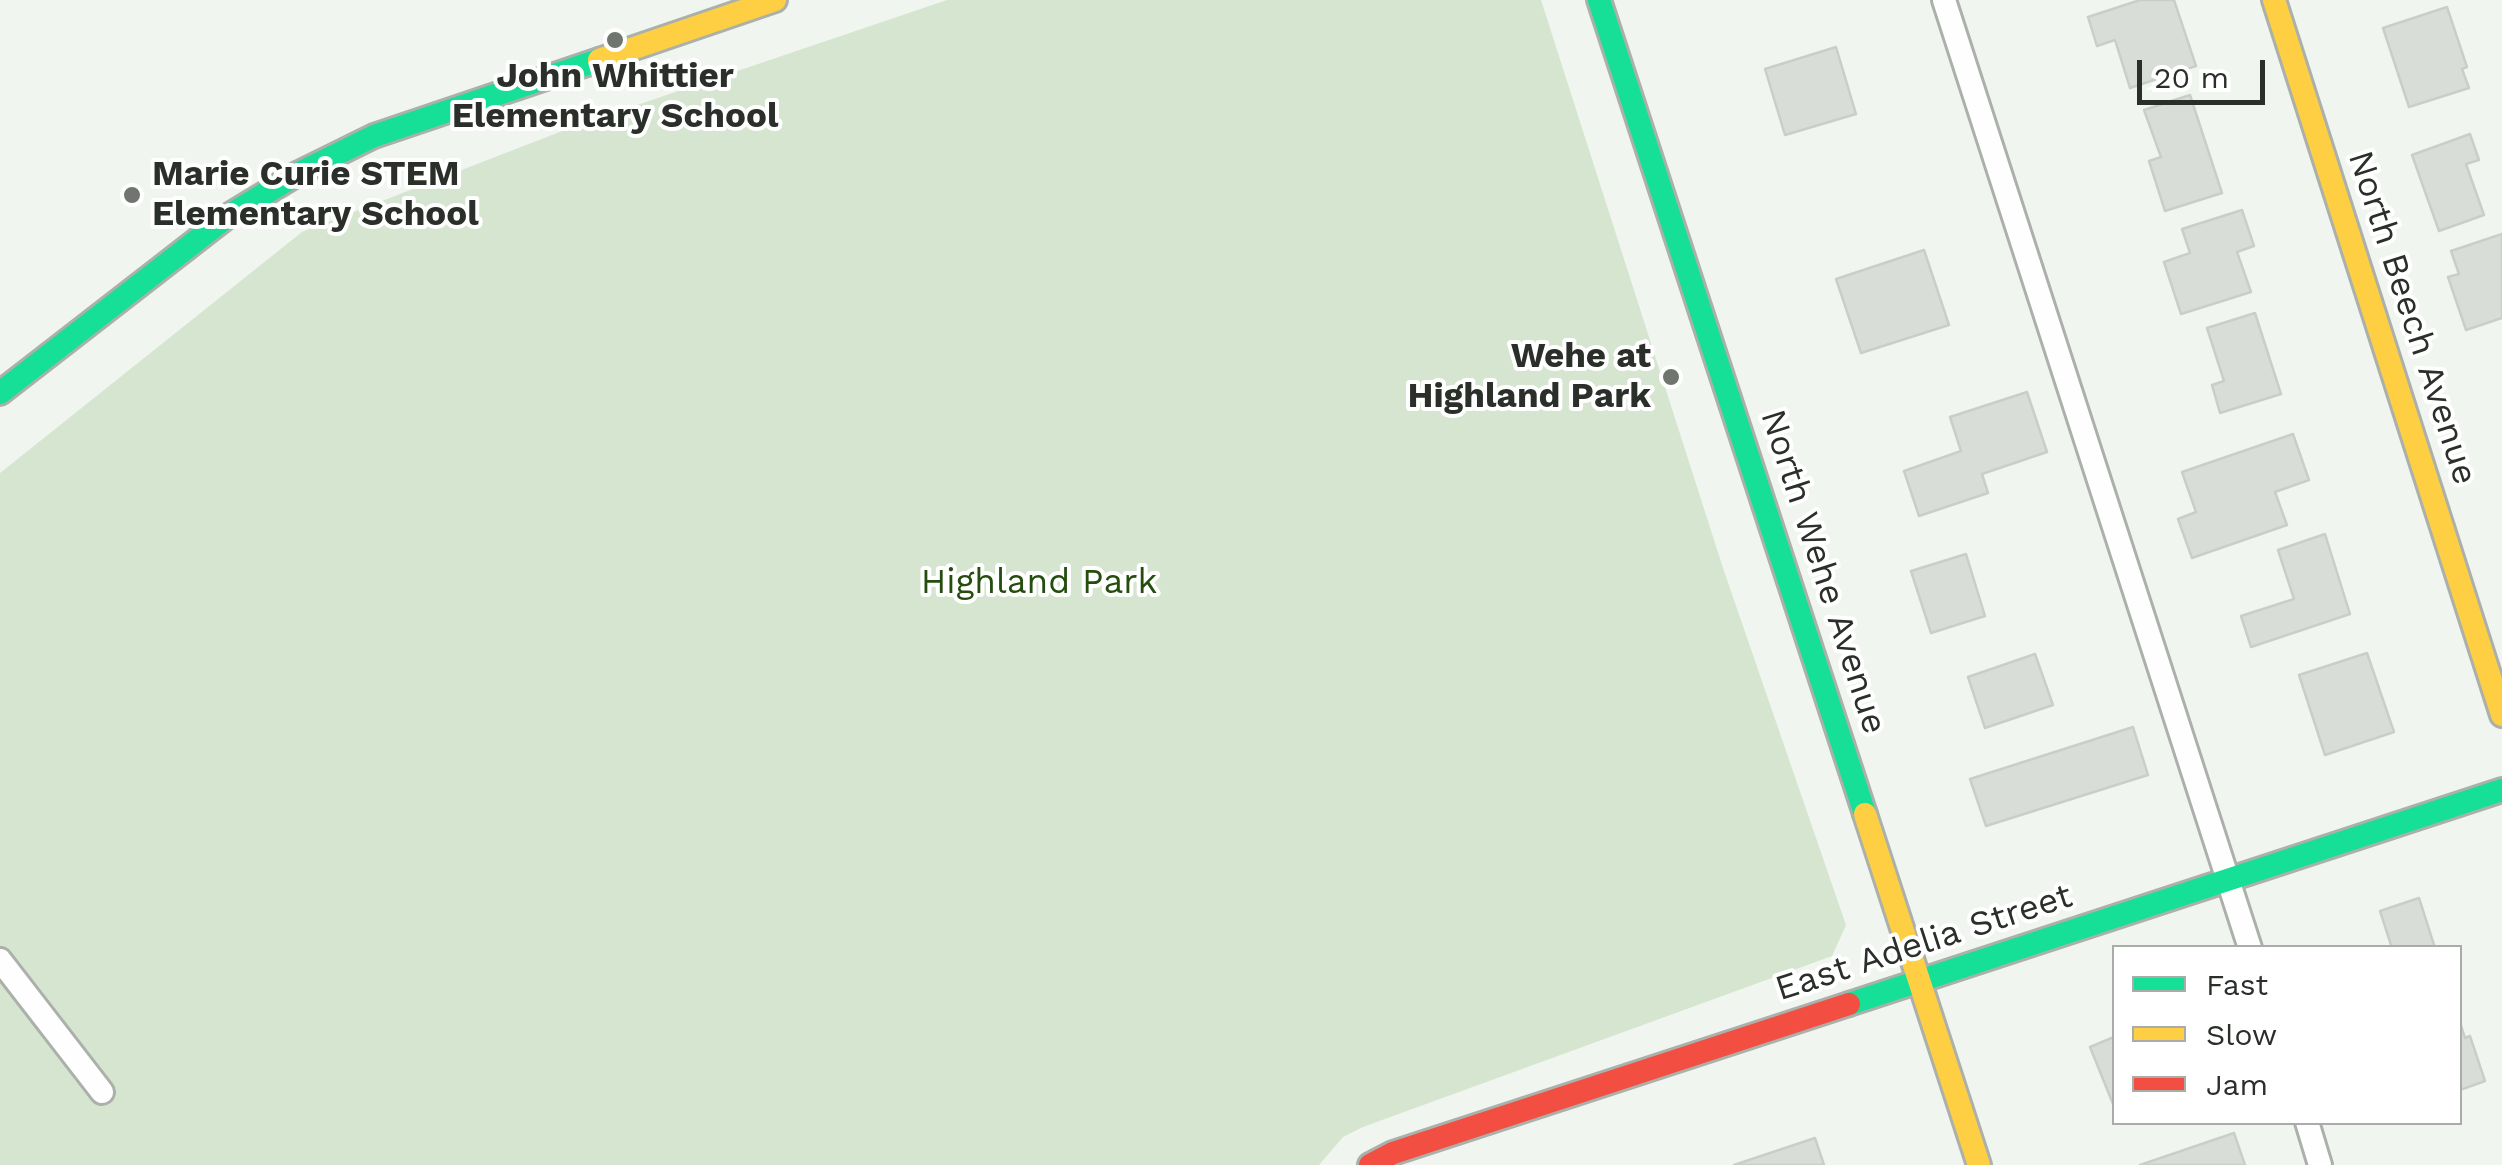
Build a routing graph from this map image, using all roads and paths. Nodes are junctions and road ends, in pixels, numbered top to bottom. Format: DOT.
graph roads {
  1 [pos="774,0"];
  2 [pos="1599,0"];
  3 [pos="1944,0"];
  4 [pos="2274,0"];
  5 [pos="0,393"];
  6 [pos="2502,715"];
  7 [pos="2502,790"];
  8 [pos="2229,880"];
  9 [pos="2249,945"];
  10 [pos="0,960"];
  11 [pos="1920,982"];
  12 [pos="102,1092"];
  13 [pos="2308,1125"];
  14 [pos="1370,1165"];
  15 [pos="1979,1165"];
  16 [pos="2320,1165"];
  1 -- 5 [label="street"];
  2 -- 11 [label="street, North Wehe Avenue"];
  3 -- 8 [label="lane"];
  4 -- 6 [label="street, North Beech Avenue"];
  7 -- 8 [label="street, East Adelia Street"];
  8 -- 9 [label="lane"];
  8 -- 11 [label="street, East Adelia Street"];
  10 -- 12 [label="lane"];
  11 -- 14 [label="street, East Adelia Street"];
  11 -- 15 [label="street, North Wehe Avenue"];
  13 -- 16 [label="lane"];
}
